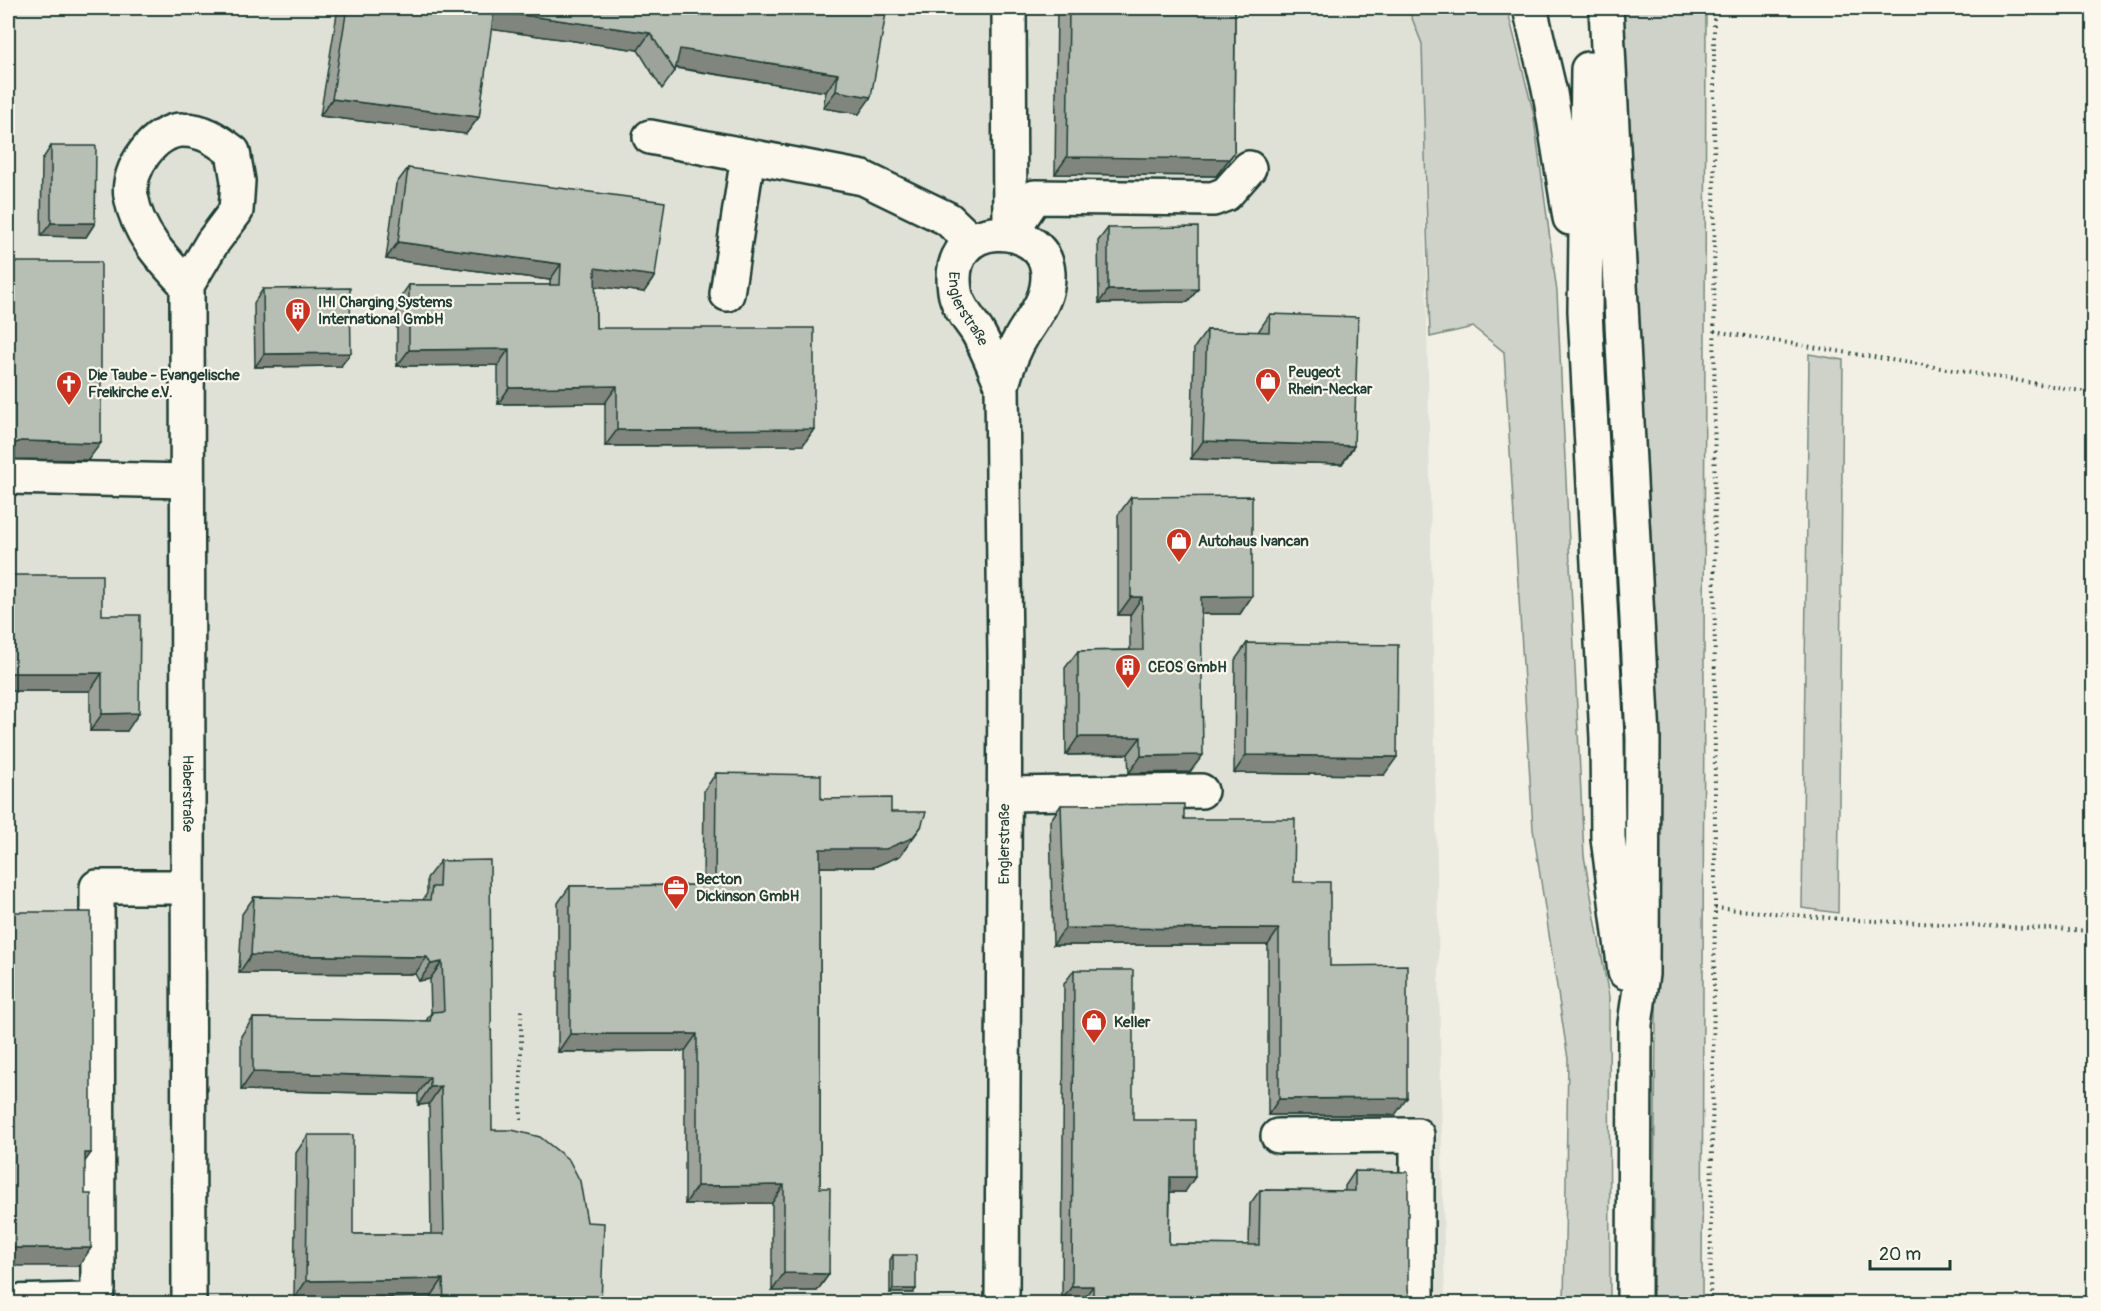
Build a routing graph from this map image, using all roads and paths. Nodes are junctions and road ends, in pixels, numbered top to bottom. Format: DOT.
graph roads {
  1 [pos="1009,8"];
  2 [pos="1530,8"];
  3 [pos="1589,8"];
  4 [pos="1606,8"];
  5 [pos="1714,8"];
  6 [pos="650,137"];
  7 [pos="748,156"];
  8 [pos="1249,168"];
  9 [pos="1010,234"];
  10 [pos="971,242"];
  11 [pos="187,285"];
  12 [pos="728,294"];
  13 [pos="1585,311"];
  14 [pos="1714,331"];
  15 [pos="1002,385"];
  16 [pos="2094,393"];
  17 [pos="8,477"];
  18 [pos="186,481"];
  19 [pos="1201,791"];
  20 [pos="1004,794"];
  21 [pos="187,887"];
  22 [pos="1715,908"];
  23 [pos="2094,931"];
  24 [pos="521,1010"];
  25 [pos="1635,1024"];
  26 [pos="521,1120"];
  27 [pos="1278,1136"];
  28 [pos="8,1302"];
  29 [pos="189,1304"];
  30 [pos="1002,1304"];
  31 [pos="1417,1304"];
  32 [pos="1634,1304"];
  33 [pos="1710,1304"];
  1 -- 9 [label="main road"];
  2 -- 13 [label="main road"];
  3 -- 13 [label="main road"];
  4 -- 25 [label="main road"];
  5 -- 14 [label="path"];
  6 -- 7 [label="main road"];
  7 -- 10 [label="main road"];
  7 -- 12 [label="main road"];
  8 -- 9 [label="main road"];
  9 -- 10 [label="main road"];
  9 -- 15 [label="main road, Englerstraße"];
  10 -- 15 [label="main road, Englerstraße"];
  11 -- 18 [label="main road, Haberstraße"];
  13 -- 25 [label="main road"];
  14 -- 16 [label="path"];
  14 -- 22 [label="path"];
  15 -- 20 [label="main road, Englerstraße"];
  17 -- 18 [label="main road"];
  18 -- 21 [label="main road, Haberstraße"];
  19 -- 20 [label="main road"];
  20 -- 30 [label="main road, Englerstraße"];
  21 -- 28 [label="main road"];
  21 -- 29 [label="main road, Haberstraße"];
  22 -- 23 [label="path"];
  22 -- 33 [label="path"];
  24 -- 26 [label="path"];
  25 -- 32 [label="main road"];
  27 -- 31 [label="main road"];
}
